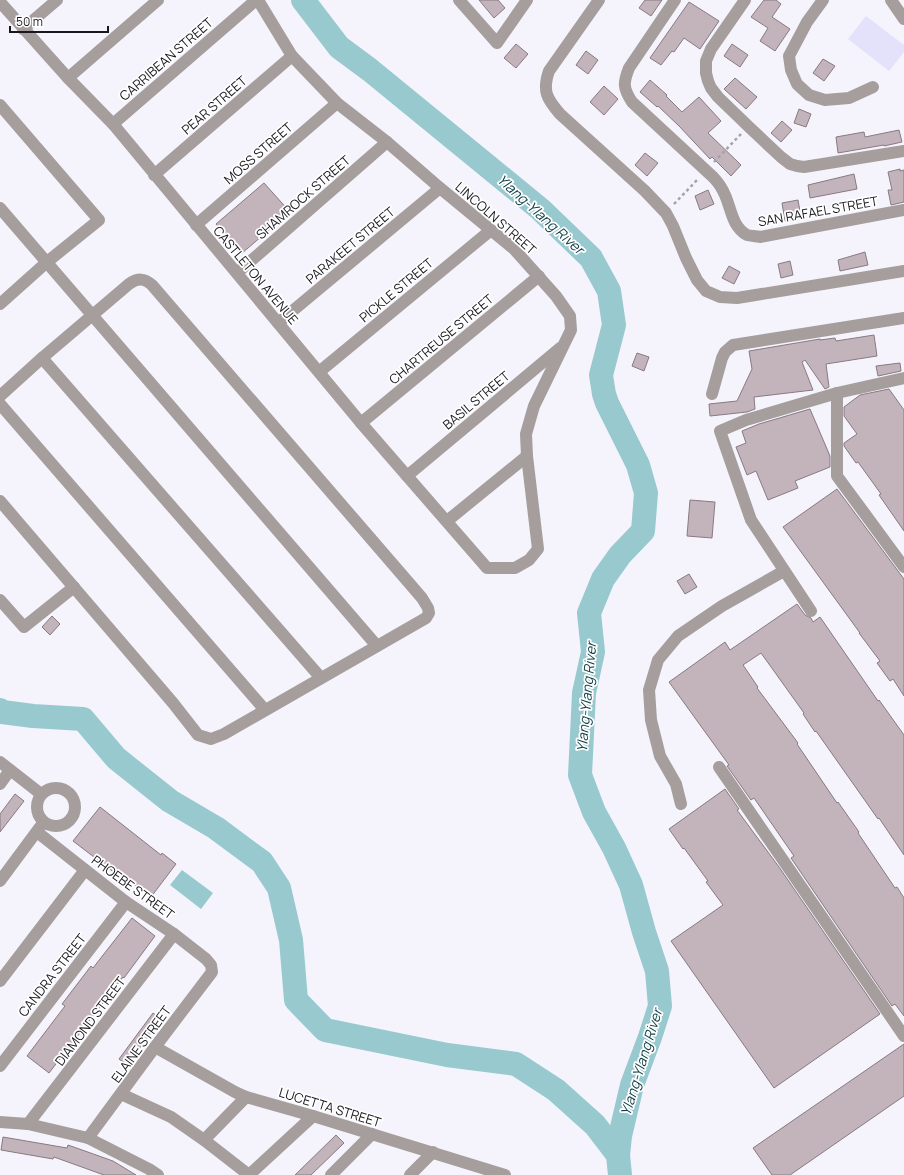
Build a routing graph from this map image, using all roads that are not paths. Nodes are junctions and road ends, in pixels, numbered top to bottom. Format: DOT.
graph roads {
  1 [pos="57,0"];
  2 [pos="158,0"];
  3 [pos="257,0"];
  4 [pos="459,0"];
  5 [pos="527,0"];
  6 [pos="599,0"];
  7 [pos="675,0"];
  8 [pos="744,0"];
  9 [pos="823,0"];
  10 [pos="890,0"];
  11 [pos="0,2"];
  12 [pos="904,19"];
  13 [pos="24,29"];
  14 [pos="292,56"];
  15 [pos="68,78"];
  16 [pos="873,87"];
  17 [pos="337,103"];
  18 [pos="0,105"];
  19 [pos="113,124"];
  20 [pos="387,142"];
  21 [pos="904,151"];
  22 [pos="154,175"];
  23 [pos="440,188"];
  24 [pos="904,210"];
  25 [pos="1,211"];
  26 [pos="196,224"];
  27 [pos="491,230"];
  28 [pos="47,262"];
  29 [pos="904,271"];
  30 [pos="237,273"];
  31 [pos="539,276"];
  32 [pos="0,304"];
  33 [pos="92,315"];
  34 [pos="904,318"];
  35 [pos="278,324"];
  36 [pos="563,346"];
  37 [pos="42,358"];
  38 [pos="319,372"];
  39 [pos="902,382"];
  40 [pos="712,394"];
  41 [pos="837,394"];
  42 [pos="0,396"];
  43 [pos="0,404"];
  44 [pos="361,423"];
  45 [pos="527,456"];
  46 [pos="407,476"];
  47 [pos="0,501"];
  48 [pos="447,521"];
  49 [pos="904,567"];
  50 [pos="487,568"];
  51 [pos="784,571"];
  52 [pos="74,587"];
  53 [pos="0,600"];
  54 [pos="811,611"];
  55 [pos="377,646"];
  56 [pos="321,678"];
  57 [pos="265,710"];
  58 [pos="0,762"];
  59 [pos="719,767"];
  60 [pos="10,770"];
  61 [pos="0,784"];
  62 [pos="41,794"];
  63 [pos="680,804"];
  64 [pos="40,828"];
  65 [pos="85,870"];
  66 [pos="0,881"];
  67 [pos="126,902"];
  68 [pos="174,934"];
  69 [pos="211,965"];
  70 [pos="0,981"];
  71 [pos="903,1033"];
  72 [pos="155,1048"];
  73 [pos="0,1066"];
  74 [pos="122,1094"];
  75 [pos="246,1097"];
  76 [pos="313,1116"];
  77 [pos="0,1122"];
  78 [pos="28,1124"];
  79 [pos="372,1134"];
  80 [pos="88,1138"];
  81 [pos="204,1140"];
  82 [pos="433,1152"];
  83 [pos="497,1174"];
  84 [pos="158,1175"];
  85 [pos="249,1175"];
  86 [pos="331,1175"];
  87 [pos="410,1175"];
  1 -- 13 [label="street"];
  2 -- 15 [label="street"];
  3 -- 14 [label="street, LINCOLN STREET"];
  3 -- 19 [label="street, CARRIBEAN STREET"];
  4 -- 5 [label="street"];
  6 -- 29 [label="street"];
  7 -- 24 [label="street, SAN RAFAEL STREET"];
  8 -- 21 [label="street"];
  9 -- 16 [label="street"];
  10 -- 12 [label="street"];
  11 -- 13 [label="street, CASTLETON AVENUE"];
  13 -- 15 [label="street, CASTLETON AVENUE"];
  14 -- 17 [label="street, LINCOLN STREET"];
  14 -- 22 [label="street, PEAR STREET"];
  15 -- 19 [label="street, CASTLETON AVENUE"];
  17 -- 20 [label="street, LINCOLN STREET"];
  17 -- 26 [label="street, MOSS STREET"];
  18 -- 28 [label="street"];
  19 -- 22 [label="street, CASTLETON AVENUE"];
  20 -- 23 [label="street, LINCOLN STREET"];
  20 -- 30 [label="street, SHAMROCK STREET"];
  22 -- 26 [label="street, CASTLETON AVENUE"];
  23 -- 27 [label="street, LINCOLN STREET"];
  23 -- 35 [label="street, PARAKEET STREET"];
  25 -- 28 [label="street"];
  26 -- 30 [label="street, CASTLETON AVENUE"];
  27 -- 31 [label="street, LINCOLN STREET"];
  27 -- 38 [label="street, PICKLE STREET"];
  28 -- 32 [label="street"];
  28 -- 33 [label="street"];
  30 -- 35 [label="street, CASTLETON AVENUE"];
  31 -- 36 [label="street, LINCOLN STREET"];
  31 -- 44 [label="street, CHARTREUSE STREET"];
  33 -- 37 [label="street"];
  33 -- 55 [label="street"];
  33 -- 55 [label="street"];
  34 -- 40 [label="street"];
  35 -- 38 [label="street, CASTLETON AVENUE"];
  36 -- 45 [label="street, LINCOLN STREET"];
  36 -- 46 [label="street, BASIL STREET"];
  37 -- 42 [label="street"];
  37 -- 56 [label="street"];
  38 -- 44 [label="street, CASTLETON AVENUE"];
  39 -- 41 [label="street"];
  41 -- 49 [label="street"];
  41 -- 51 [label="street"];
  43 -- 57 [label="street"];
  44 -- 46 [label="street, CASTLETON AVENUE"];
  45 -- 48 [label="street"];
  45 -- 50 [label="street, LINCOLN STREET"];
  46 -- 48 [label="street, CASTLETON AVENUE"];
  47 -- 52 [label="street"];
  48 -- 50 [label="street, CASTLETON AVENUE"];
  51 -- 54 [label="street"];
  51 -- 63 [label="street"];
  52 -- 53 [label="street"];
  52 -- 57 [label="street"];
  55 -- 56 [label="street"];
  56 -- 57 [label="street"];
  58 -- 60 [label="street"];
  59 -- 71 [label="street"];
  60 -- 61 [label="street"];
  60 -- 62 [label="street"];
  62 -- 64 [label="street"];
  62 -- 64 [label="street"];
  64 -- 65 [label="street, PHOEBE STREET"];
  64 -- 66 [label="street"];
  65 -- 67 [label="street, PHOEBE STREET"];
  65 -- 70 [label="street"];
  67 -- 68 [label="street, PHOEBE STREET"];
  67 -- 73 [label="street, CANDRA STREET"];
  68 -- 69 [label="street, PHOEBE STREET"];
  68 -- 78 [label="street, DIAMOND STREET"];
  69 -- 72 [label="street, ELAINE STREET"];
  72 -- 74 [label="street, ELAINE STREET"];
  72 -- 75 [label="street, LUCETTA STREET"];
  74 -- 80 [label="street, ELAINE STREET"];
  74 -- 81 [label="street"];
  75 -- 76 [label="street, LUCETTA STREET"];
  75 -- 81 [label="street"];
  76 -- 79 [label="street, LUCETTA STREET"];
  76 -- 85 [label="street"];
  77 -- 78 [label="street"];
  78 -- 80 [label="street"];
  79 -- 82 [label="street, LUCETTA STREET"];
  79 -- 86 [label="street"];
  80 -- 84 [label="street"];
  81 -- 85 [label="street"];
  82 -- 83 [label="street, LUCETTA STREET"];
  82 -- 87 [label="street"];
}
